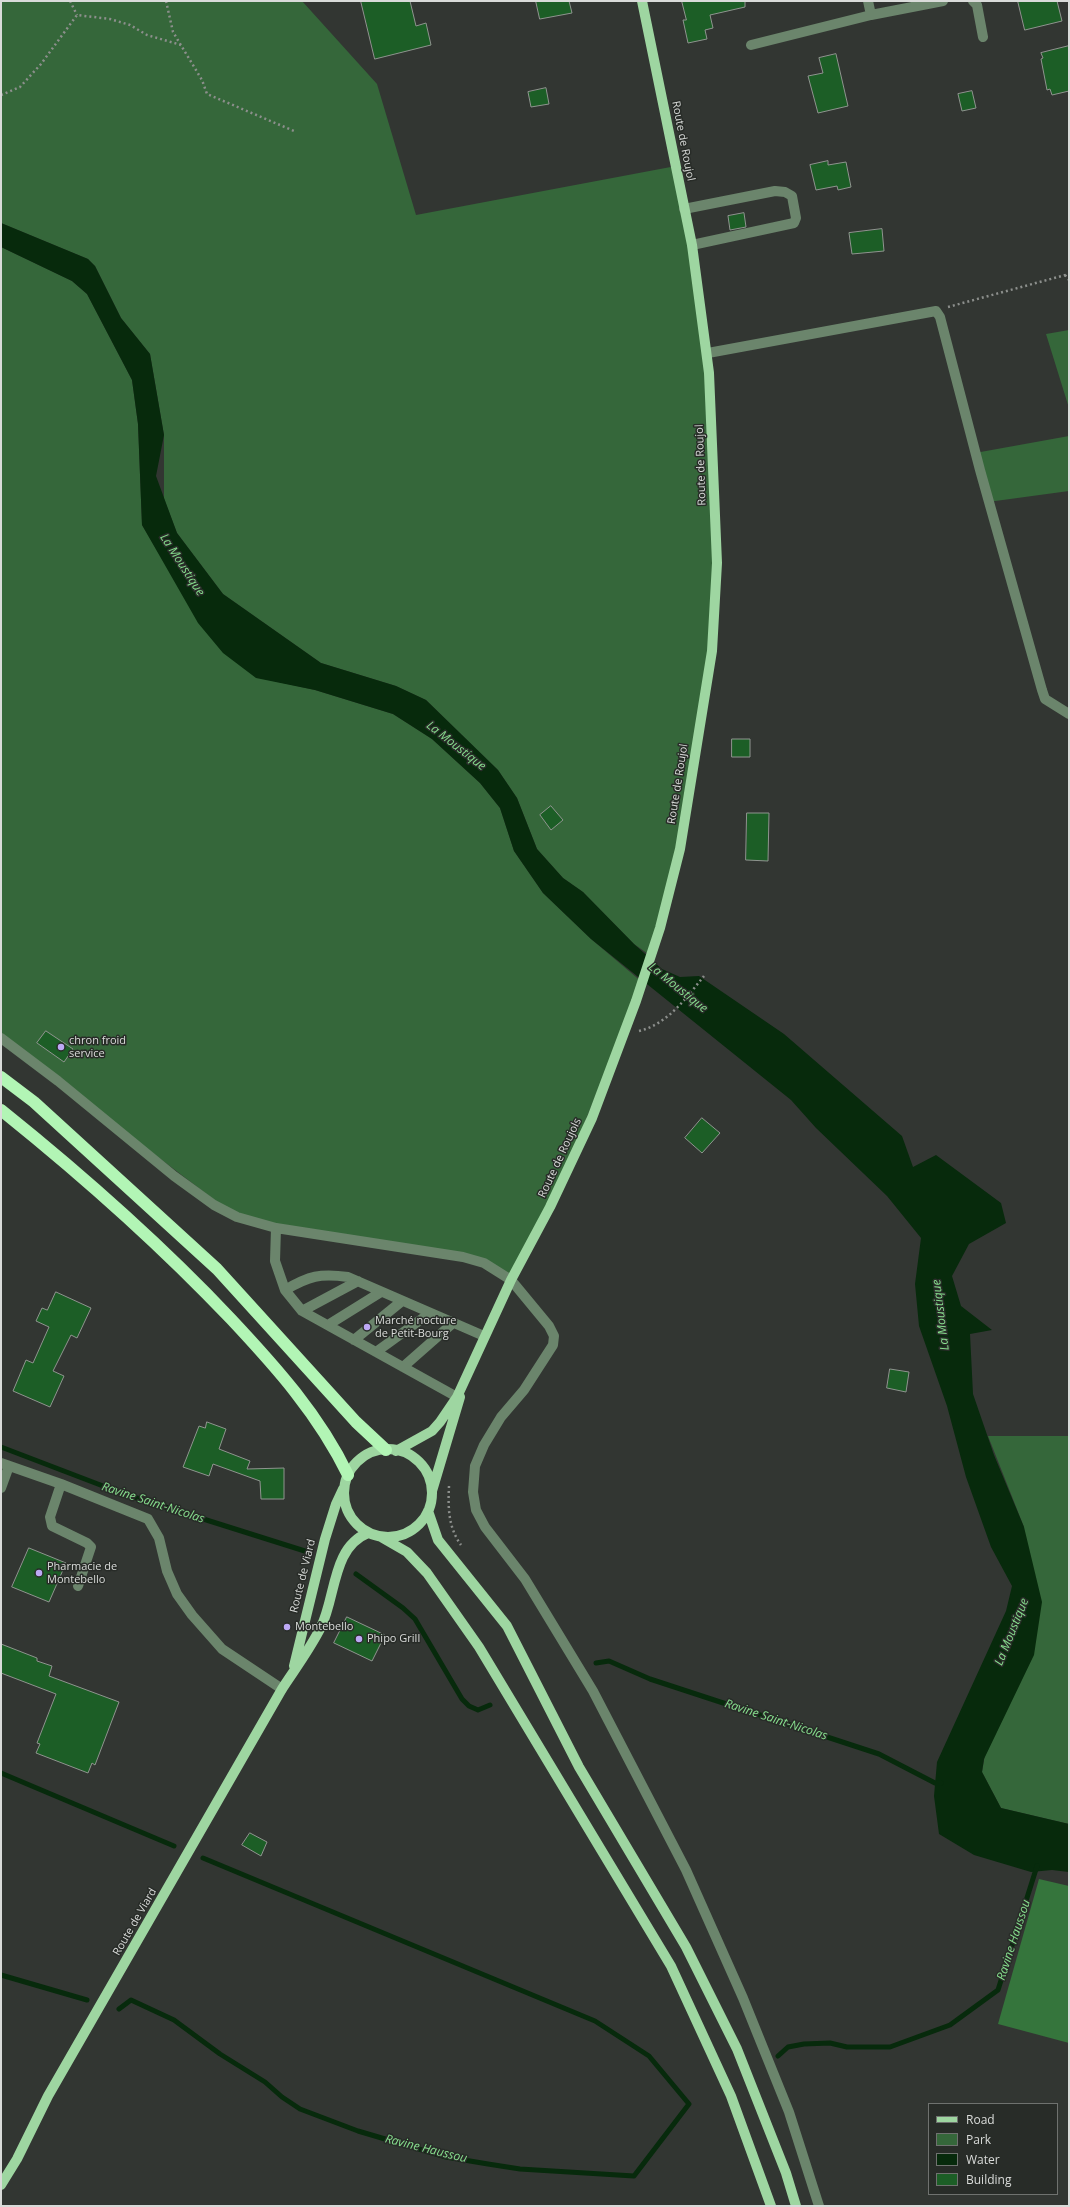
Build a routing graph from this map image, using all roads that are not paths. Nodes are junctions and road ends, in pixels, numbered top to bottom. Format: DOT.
graph roads {
  1 [pos="642,1"];
  2 [pos="868,1"];
  3 [pos="943,1"];
  4 [pos="973,1"];
  5 [pos="871,15"];
  6 [pos="984,37"];
  7 [pos="751,44"];
  8 [pos="684,209"];
  9 [pos="692,245"];
  10 [pos="708,353"];
  11 [pos="1069,714"];
  12 [pos="660,928"];
  13 [pos="1,1038"];
  14 [pos="1,1077"];
  15 [pos="1,1110"];
  16 [pos="276,1228"];
  17 [pos="511,1280"];
  18 [pos="358,1281"];
  19 [pos="285,1290"];
  20 [pos="381,1292"];
  21 [pos="402,1301"];
  22 [pos="302,1312"];
  23 [pos="430,1313"];
  24 [pos="453,1323"];
  25 [pos="328,1326"];
  26 [pos="484,1336"];
  27 [pos="354,1340"];
  28 [pos="376,1352"];
  29 [pos="402,1367"];
  30 [pos="460,1393"];
  31 [pos="391,1450"];
  32 [pos="5,1464"];
  33 [pos="348,1475"];
  34 [pos="61,1484"];
  35 [pos="1,1488"];
  36 [pos="344,1488"];
  37 [pos="432,1492"];
  38 [pos="428,1511"];
  39 [pos="368,1533"];
  40 [pos="381,1537"];
  41 [pos="78,1586"];
  42 [pos="292,1673"];
  43 [pos="282,1689"];
  44 [pos="1,2185"];
  45 [pos="771,2206"];
  46 [pos="796,2206"];
  47 [pos="819,2206"];
  1 -- 8 [label="main road, Route de Roujol"];
  2 -- 5 [label="street"];
  3 -- 5 [label="street"];
  4 -- 6 [label="street"];
  5 -- 7 [label="street"];
  8 -- 9 [label="main road, Route de Roujol"];
  8 -- 9 [label="street"];
  9 -- 10 [label="main road, Route de Roujol"];
  10 -- 11 [label="street"];
  10 -- 12 [label="main road, Route de Roujol"];
  12 -- 17 [label="main road, Route de Roujols"];
  13 -- 16 [label="street"];
  14 -- 31 [label="highway"];
  15 -- 33 [label="highway"];
  16 -- 17 [label="street"];
  16 -- 19 [label="street"];
  17 -- 26 [label="main road, Route de Roujols"];
  17 -- 47 [label="street"];
  18 -- 19 [label="street"];
  18 -- 20 [label="street"];
  18 -- 22 [label="street"];
  19 -- 22 [label="street"];
  20 -- 21 [label="street"];
  20 -- 25 [label="street"];
  21 -- 23 [label="street"];
  21 -- 27 [label="street"];
  22 -- 25 [label="street"];
  23 -- 24 [label="street"];
  23 -- 28 [label="street"];
  24 -- 26 [label="street"];
  24 -- 29 [label="street"];
  25 -- 27 [label="street"];
  26 -- 30 [label="main road, Route de Roujols"];
  27 -- 28 [label="street"];
  28 -- 29 [label="street"];
  29 -- 30 [label="street"];
  30 -- 31 [label="main road, Route de Roujols"];
  30 -- 37 [label="main road, Route de Roujols"];
  31 -- 33 [label="main road"];
  31 -- 37 [label="main road"];
  32 -- 34 [label="street"];
  32 -- 35 [label="street"];
  33 -- 36 [label="main road"];
  34 -- 41 [label="street"];
  34 -- 43 [label="street"];
  36 -- 39 [label="main road"];
  36 -- 42 [label="main road, Route de Viard"];
  37 -- 38 [label="main road"];
  38 -- 40 [label="main road"];
  38 -- 46 [label="main road"];
  39 -- 40 [label="main road"];
  39 -- 42 [label="main road, Route de Viard"];
  40 -- 45 [label="main road"];
  42 -- 43 [label="main road, Route de Viard"];
  43 -- 44 [label="main road, Route de Viard"];
}
